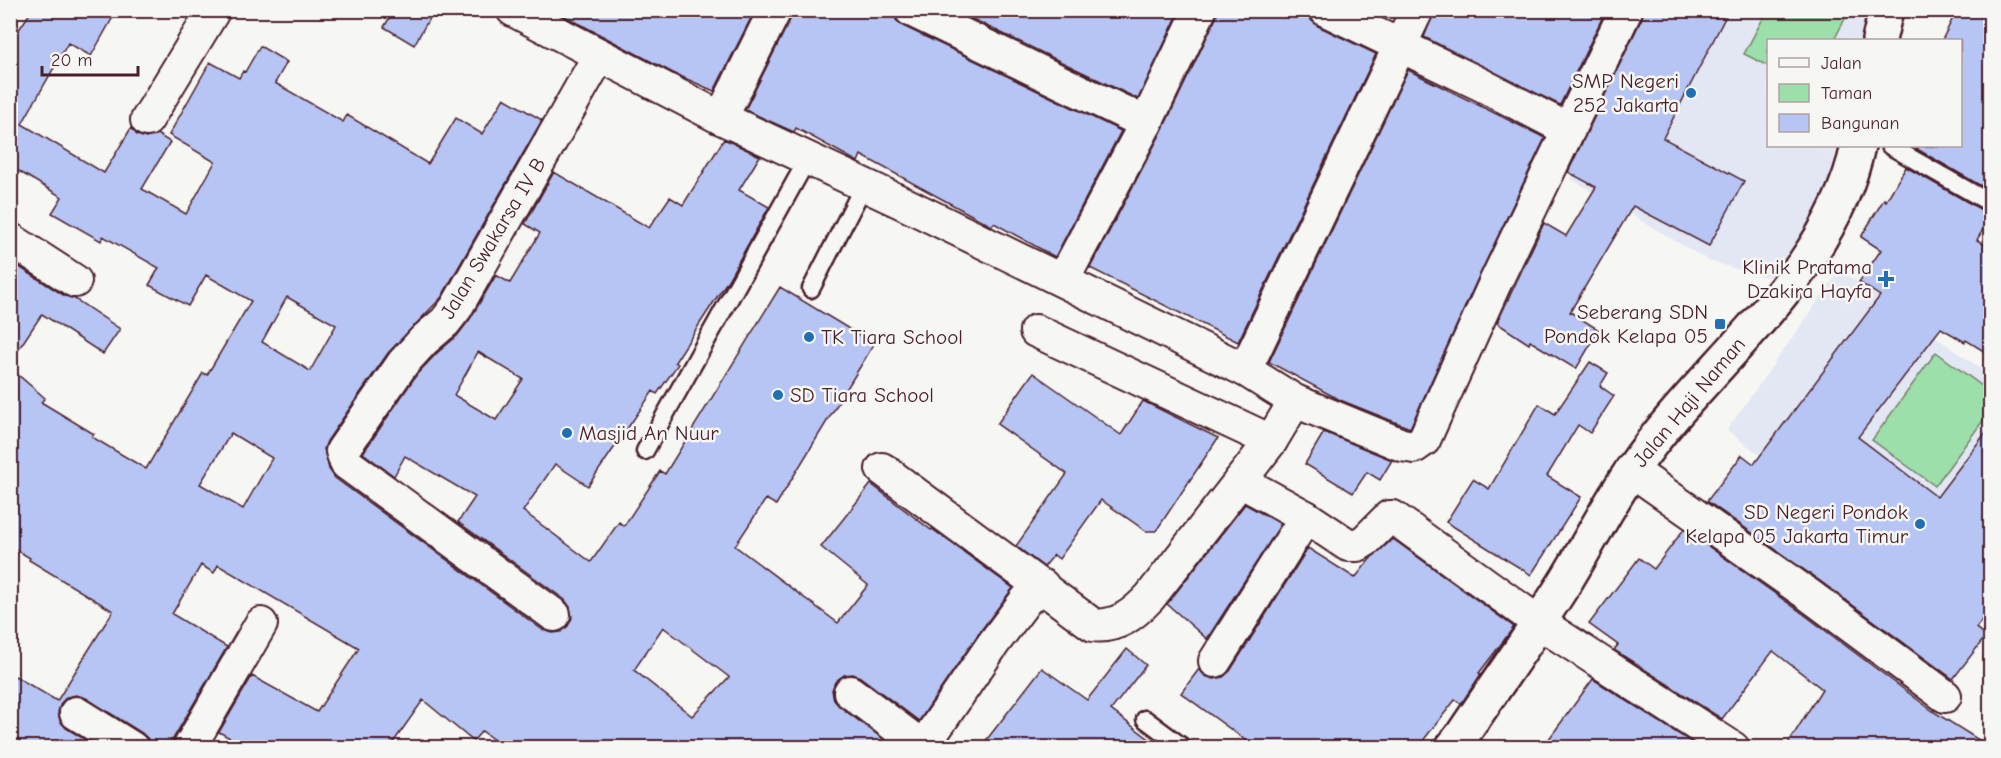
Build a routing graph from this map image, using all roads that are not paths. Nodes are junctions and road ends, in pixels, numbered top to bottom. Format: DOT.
graph roads {
  1 [pos="214,10"];
  2 [pos="513,10"];
  3 [pos="775,10"];
  4 [pos="911,10"];
  5 [pos="1200,10"];
  6 [pos="1326,10"];
  7 [pos="1417,10"];
  8 [pos="1626,10"];
  9 [pos="1886,10"];
  10 [pos="1880,39"];
  11 [pos="1400,47"];
  12 [pos="599,56"];
  13 [pos="721,118"];
  14 [pos="147,120"];
  15 [pos="1146,123"];
  16 [pos="1569,130"];
  17 [pos="1858,147"];
  18 [pos="1892,147"];
  19 [pos="807,160"];
  20 [pos="864,185"];
  21 [pos="1990,203"];
  22 [pos="10,239"];
  23 [pos="1063,280"];
  24 [pos="75,281"];
  25 [pos="811,289"];
  26 [pos="1036,331"];
  27 [pos="1245,370"];
  28 [pos="1295,401"];
  29 [pos="1271,441"];
  30 [pos="645,451"];
  31 [pos="882,469"];
  32 [pos="1631,470"];
  33 [pos="1240,481"];
  34 [pos="1306,517"];
  35 [pos="1043,586"];
  36 [pos="555,615"];
  37 [pos="1538,622"];
  38 [pos="261,624"];
  39 [pos="1215,661"];
  40 [pos="850,692"];
  41 [pos="1945,696"];
  42 [pos="76,713"];
  43 [pos="1145,719"];
  44 [pos="132,747"];
  45 [pos="189,747"];
  46 [pos="923,747"];
  47 [pos="1184,747"];
  48 [pos="1452,747"];
  49 [pos="1733,747"];
  1 -- 14 [label="street"];
  2 -- 12 [label="street"];
  3 -- 13 [label="street"];
  4 -- 15 [label="street"];
  5 -- 15 [label="street"];
  6 -- 11 [label="street"];
  7 -- 11 [label="street"];
  8 -- 16 [label="street"];
  9 -- 10 [label="street"];
  11 -- 16 [label="street"];
  11 -- 27 [label="street"];
  12 -- 13 [label="street"];
  12 -- 36 [label="street, Jalan Swakarsa IV B"];
  13 -- 19 [label="street"];
  15 -- 23 [label="street"];
  16 -- 28 [label="street"];
  17 -- 32 [label="street, Jalan Haji Naman"];
  18 -- 21 [label="lane"];
  19 -- 20 [label="street"];
  19 -- 30 [label="lane"];
  20 -- 23 [label="street"];
  20 -- 25 [label="lane"];
  22 -- 24 [label="street"];
  23 -- 27 [label="street"];
  26 -- 29 [label="street"];
  27 -- 28 [label="street"];
  28 -- 29 [label="street"];
  29 -- 33 [label="street"];
  31 -- 35 [label="street"];
  32 -- 37 [label="street, Jalan Haji Naman"];
  32 -- 41 [label="street"];
  33 -- 34 [label="street"];
  33 -- 35 [label="street"];
  34 -- 37 [label="street"];
  34 -- 39 [label="street"];
  35 -- 46 [label="street"];
  37 -- 48 [label="street, Jalan Haji Naman"];
  37 -- 49 [label="street"];
  38 -- 45 [label="street"];
  40 -- 46 [label="street"];
  42 -- 44 [label="street"];
  43 -- 47 [label="lane"];
}
